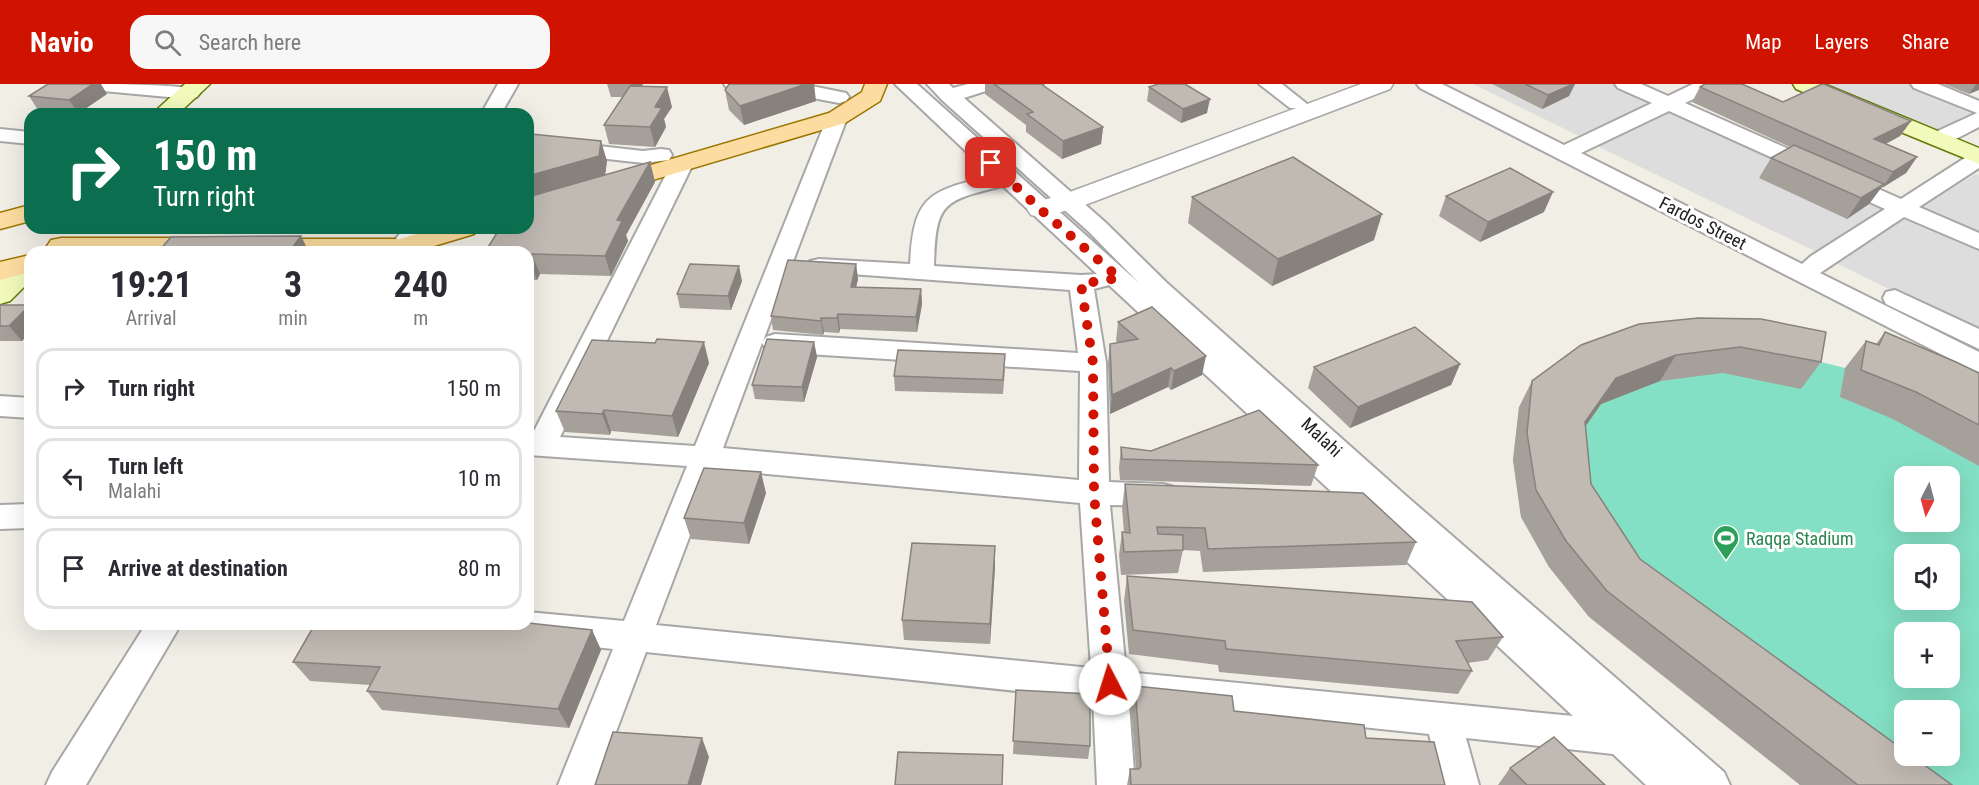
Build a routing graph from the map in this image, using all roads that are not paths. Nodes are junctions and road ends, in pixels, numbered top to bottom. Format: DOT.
graph roads {
  1 [pos="92,84"];
  2 [pos="508,84"];
  3 [pos="734,84"];
  4 [pos="876,84"];
  5 [pos="905,84"];
  6 [pos="988,84"];
  7 [pos="1269,84"];
  8 [pos="1349,84"];
  9 [pos="1382,84"];
  10 [pos="1426,84"];
  11 [pos="1456,84"];
  12 [pos="1625,84"];
  13 [pos="1709,84"];
  14 [pos="1804,84"];
  15 [pos="1921,84"];
  16 [pos="943,90"];
  17 [pos="840,99"];
  18 [pos="180,103"];
  19 [pos="1297,104"];
  20 [pos="1667,104"];
  21 [pos="494,108"];
  22 [pos="1979,108"];
  23 [pos="1979,119"];
  24 [pos="0,135"];
  25 [pos="24,137"];
  26 [pos="1936,140"];
  27 [pos="534,145"];
  28 [pos="1573,148"];
  29 [pos="1979,158"];
  30 [pos="672,159"];
  31 [pos="1038,193"];
  32 [pos="534,194"];
  33 [pos="534,207"];
  34 [pos="1902,208"];
  35 [pos="24,215"];
  36 [pos="0,221"];
  37 [pos="428,234"];
  38 [pos="410,237"];
  39 [pos="62,242"];
  40 [pos="247,242"];
  41 [pos="1979,242"];
  42 [pos="780,264"];
  43 [pos="24,265"];
  44 [pos="1812,268"];
  45 [pos="24,270"];
  46 [pos="0,271"];
  47 [pos="921,273"];
  48 [pos="1119,278"];
  49 [pos="1081,284"];
  50 [pos="0,295"];
  51 [pos="1979,340"];
  52 [pos="749,342"];
  53 [pos="1093,363"];
  54 [pos="1979,363"];
  55 [pos="0,406"];
  56 [pos="24,408"];
  57 [pos="535,445"];
  58 [pos="704,457"];
  59 [pos="1094,493"];
  60 [pos="1188,496"];
  61 [pos="1357,496"];
  62 [pos="1317,500"];
  63 [pos="534,626"];
  64 [pos="160,630"];
  65 [pos="636,636"];
  66 [pos="1110,684"];
  67 [pos="1444,721"];
  68 [pos="1622,738"];
  69 [pos="65,785"];
  70 [pos="577,785"];
  71 [pos="1116,785"];
  72 [pos="1460,785"];
  73 [pos="1673,785"];
  74 [pos="1711,785"];
  1 -- 18 [label="street"];
  2 -- 21 [label="street"];
  3 -- 17 [label="street"];
  4 -- 17 [label="main road"];
  5 -- 31 [label="street, Malahi"];
  6 -- 16 [label="street"];
  7 -- 19 [label="street"];
  8 -- 19 [label="street"];
  9 -- 31 [label="street"];
  10 -- 28 [label="street, Fardos Street"];
  11 -- 28 [label="street, Fardos Street"];
  12 -- 20 [label="street"];
  13 -- 20 [label="street"];
  14 -- 26 [label="main road"];
  15 -- 22 [label="street"];
  16 -- 31 [label="street, Malahi"];
  17 -- 30 [label="main road"];
  17 -- 42 [label="street"];
  19 -- 31 [label="street"];
  20 -- 28 [label="street"];
  20 -- 34 [label="street"];
  23 -- 26 [label="street"];
  24 -- 25 [label="street"];
  26 -- 29 [label="main road"];
  27 -- 30 [label="street"];
  28 -- 44 [label="street, Fardos Street"];
  29 -- 34 [label="street"];
  30 -- 32 [label="main road"];
  30 -- 33 [label="main road"];
  30 -- 57 [label="street"];
  31 -- 47 [label="street"];
  31 -- 48 [label="street, Malahi"];
  31 -- 74 [label="street, Malahi"];
  34 -- 41 [label="street"];
  34 -- 44 [label="street"];
  35 -- 36 [label="main road"];
  37 -- 38 [label="main road"];
  38 -- 40 [label="main road"];
  39 -- 40 [label="main road"];
  42 -- 47 [label="street"];
  42 -- 52 [label="street"];
  43 -- 46 [label="main road"];
  44 -- 51 [label="street, Fardos Street"];
  44 -- 54 [label="street, Fardos Street"];
  45 -- 50 [label="main road"];
  47 -- 49 [label="street"];
  48 -- 49 [label="street"];
  48 -- 61 [label="street, Malahi"];
  49 -- 53 [label="street"];
  52 -- 53 [label="street"];
  52 -- 58 [label="street"];
  53 -- 59 [label="street"];
  55 -- 56 [label="street"];
  57 -- 58 [label="street"];
  58 -- 59 [label="street"];
  58 -- 65 [label="street"];
  59 -- 60 [label="street"];
  59 -- 66 [label="street"];
  61 -- 62 [label="street"];
  61 -- 68 [label="street, Malahi"];
  63 -- 65 [label="street"];
  64 -- 69 [label="street"];
  65 -- 66 [label="street"];
  65 -- 70 [label="street"];
  66 -- 67 [label="street"];
  66 -- 71 [label="street"];
  67 -- 68 [label="street"];
  67 -- 72 [label="street"];
  68 -- 73 [label="street, Malahi"];
}
